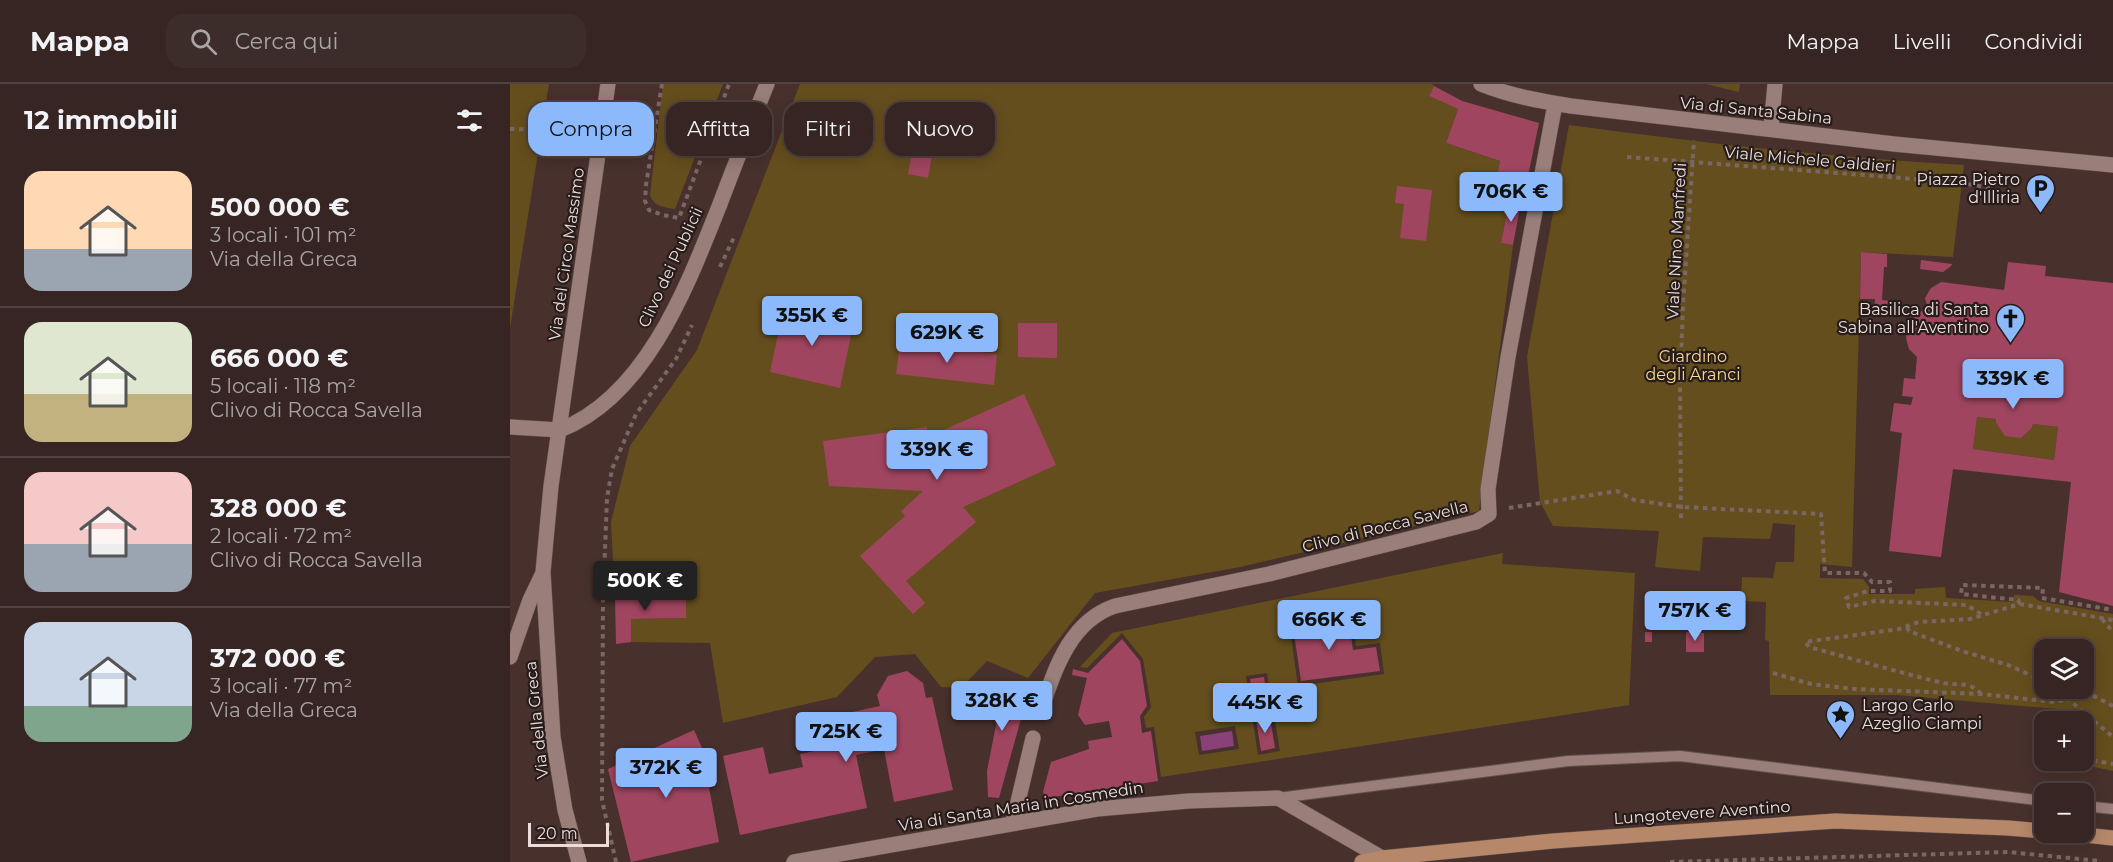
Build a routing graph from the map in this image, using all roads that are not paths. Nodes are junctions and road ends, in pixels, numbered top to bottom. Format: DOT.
graph roads {
  1 [pos="608,84"];
  2 [pos="767,84"];
  3 [pos="1481,84"];
  4 [pos="1775,84"];
  5 [pos="1555,104"];
  6 [pos="1771,129"];
  7 [pos="2113,165"];
  8 [pos="510,427"];
  9 [pos="560,430"];
  10 [pos="543,572"];
  11 [pos="510,657"];
  12 [pos="1042,707"];
  13 [pos="1033,738"];
  14 [pos="1278,798"];
  15 [pos="2034,799"];
  16 [pos="2094,807"];
  17 [pos="2113,809"];
  18 [pos="1013,823"];
  19 [pos="2034,830"];
  20 [pos="2094,836"];
  21 [pos="2113,838"];
  22 [pos="1382,858"];
  23 [pos="579,862"];
  24 [pos="794,862"];
  25 [pos="1362,862"];
  1 -- 9 [label="street, Via del Circo Massimo"];
  2 -- 9 [label="street, Clivo dei Publicii"];
  3 -- 5 [label="street, Via di Santa Sabina"];
  4 -- 6 [label="street"];
  5 -- 6 [label="street, Via di Santa Sabina"];
  5 -- 12 [label="street, Clivo di Rocca Savella"];
  6 -- 7 [label="street, Via di Santa Sabina"];
  8 -- 9 [label="street"];
  9 -- 10 [label="street, Via della Greca"];
  10 -- 11 [label="street, Via della Greca"];
  10 -- 23 [label="street, Via della Greca"];
  13 -- 18 [label="street"];
  14 -- 15 [label="lane"];
  14 -- 18 [label="street, Via di Santa Maria in Cosmedin"];
  14 -- 22 [label="street"];
  16 -- 17 [label="lane"];
  18 -- 24 [label="street, Via di Santa Maria in Cosmedin"];
  19 -- 22 [label="main road, Lungotevere Aventino"];
  20 -- 21 [label="main road"];
  22 -- 25 [label="main road, Lungotevere Aventino"];
}
